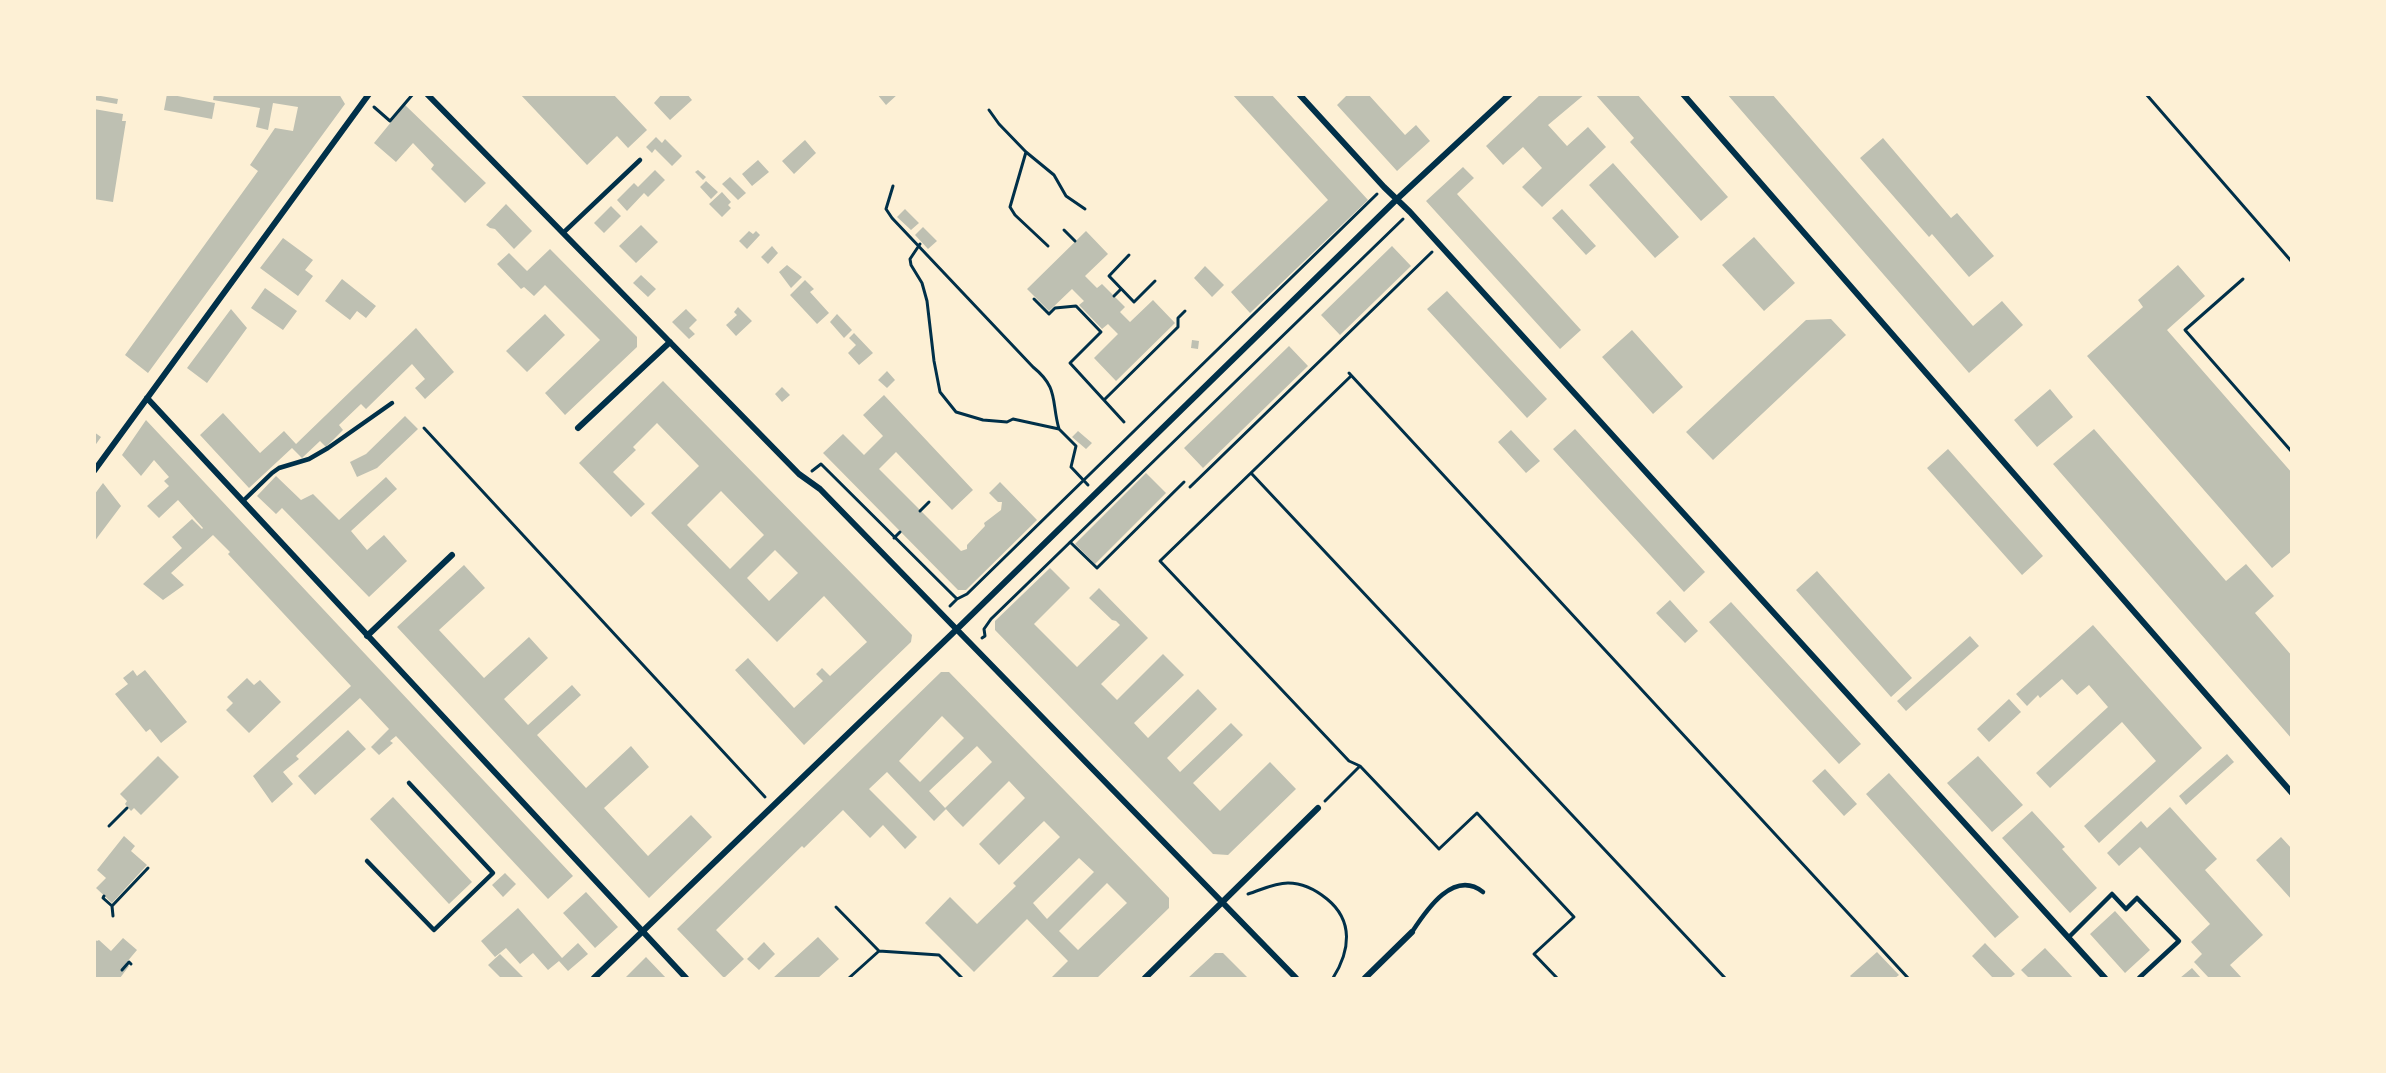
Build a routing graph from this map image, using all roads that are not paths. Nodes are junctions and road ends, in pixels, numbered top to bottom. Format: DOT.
graph roads {
  1 [pos="369,94"];
  2 [pos="427,94"];
  3 [pos="1299,94"];
  4 [pos="1510,94"];
  5 [pos="1683,94"];
  6 [pos="640,160"];
  7 [pos="1397,199"];
  8 [pos="563,233"];
  9 [pos="670,342"];
  10 [pos="147,398"];
  11 [pos="392,403"];
  12 [pos="578,428"];
  13 [pos="94,471"];
  14 [pos="243,501"];
  15 [pos="452,555"];
  16 [pos="957,628"];
  17 [pos="367,636"];
  18 [pos="409,783"];
  19 [pos="2292,793"];
  20 [pos="1318,808"];
  21 [pos="367,861"];
  22 [pos="1483,892"];
  23 [pos="1222,903"];
  24 [pos="1412,932"];
  25 [pos="643,933"];
  26 [pos="2068,938"];
  27 [pos="594,978"];
  28 [pos="686,978"];
  29 [pos="1145,978"];
  30 [pos="1296,978"];
  31 [pos="1365,978"];
  32 [pos="2105,978"];
  33 [pos="2139,978"];
  1 -- 10 [label="street"];
  2 -- 8 [label="street"];
  3 -- 7 [label="street"];
  4 -- 7 [label="street"];
  5 -- 19 [label="street"];
  6 -- 8 [label="lane"];
  7 -- 16 [label="street"];
  7 -- 26 [label="street"];
  8 -- 9 [label="street"];
  9 -- 12 [label="street"];
  9 -- 16 [label="street"];
  10 -- 13 [label="street"];
  10 -- 14 [label="street"];
  11 -- 14 [label="lane"];
  14 -- 17 [label="street"];
  15 -- 17 [label="street"];
  16 -- 23 [label="street"];
  16 -- 25 [label="street"];
  17 -- 25 [label="street"];
  18 -- 21 [label="lane"];
  20 -- 23 [label="street"];
  22 -- 24 [label="lane"];
  23 -- 29 [label="street"];
  23 -- 30 [label="street"];
  24 -- 31 [label="street"];
  25 -- 27 [label="street"];
  25 -- 28 [label="street"];
  26 -- 32 [label="street"];
  26 -- 33 [label="lane"];
}
